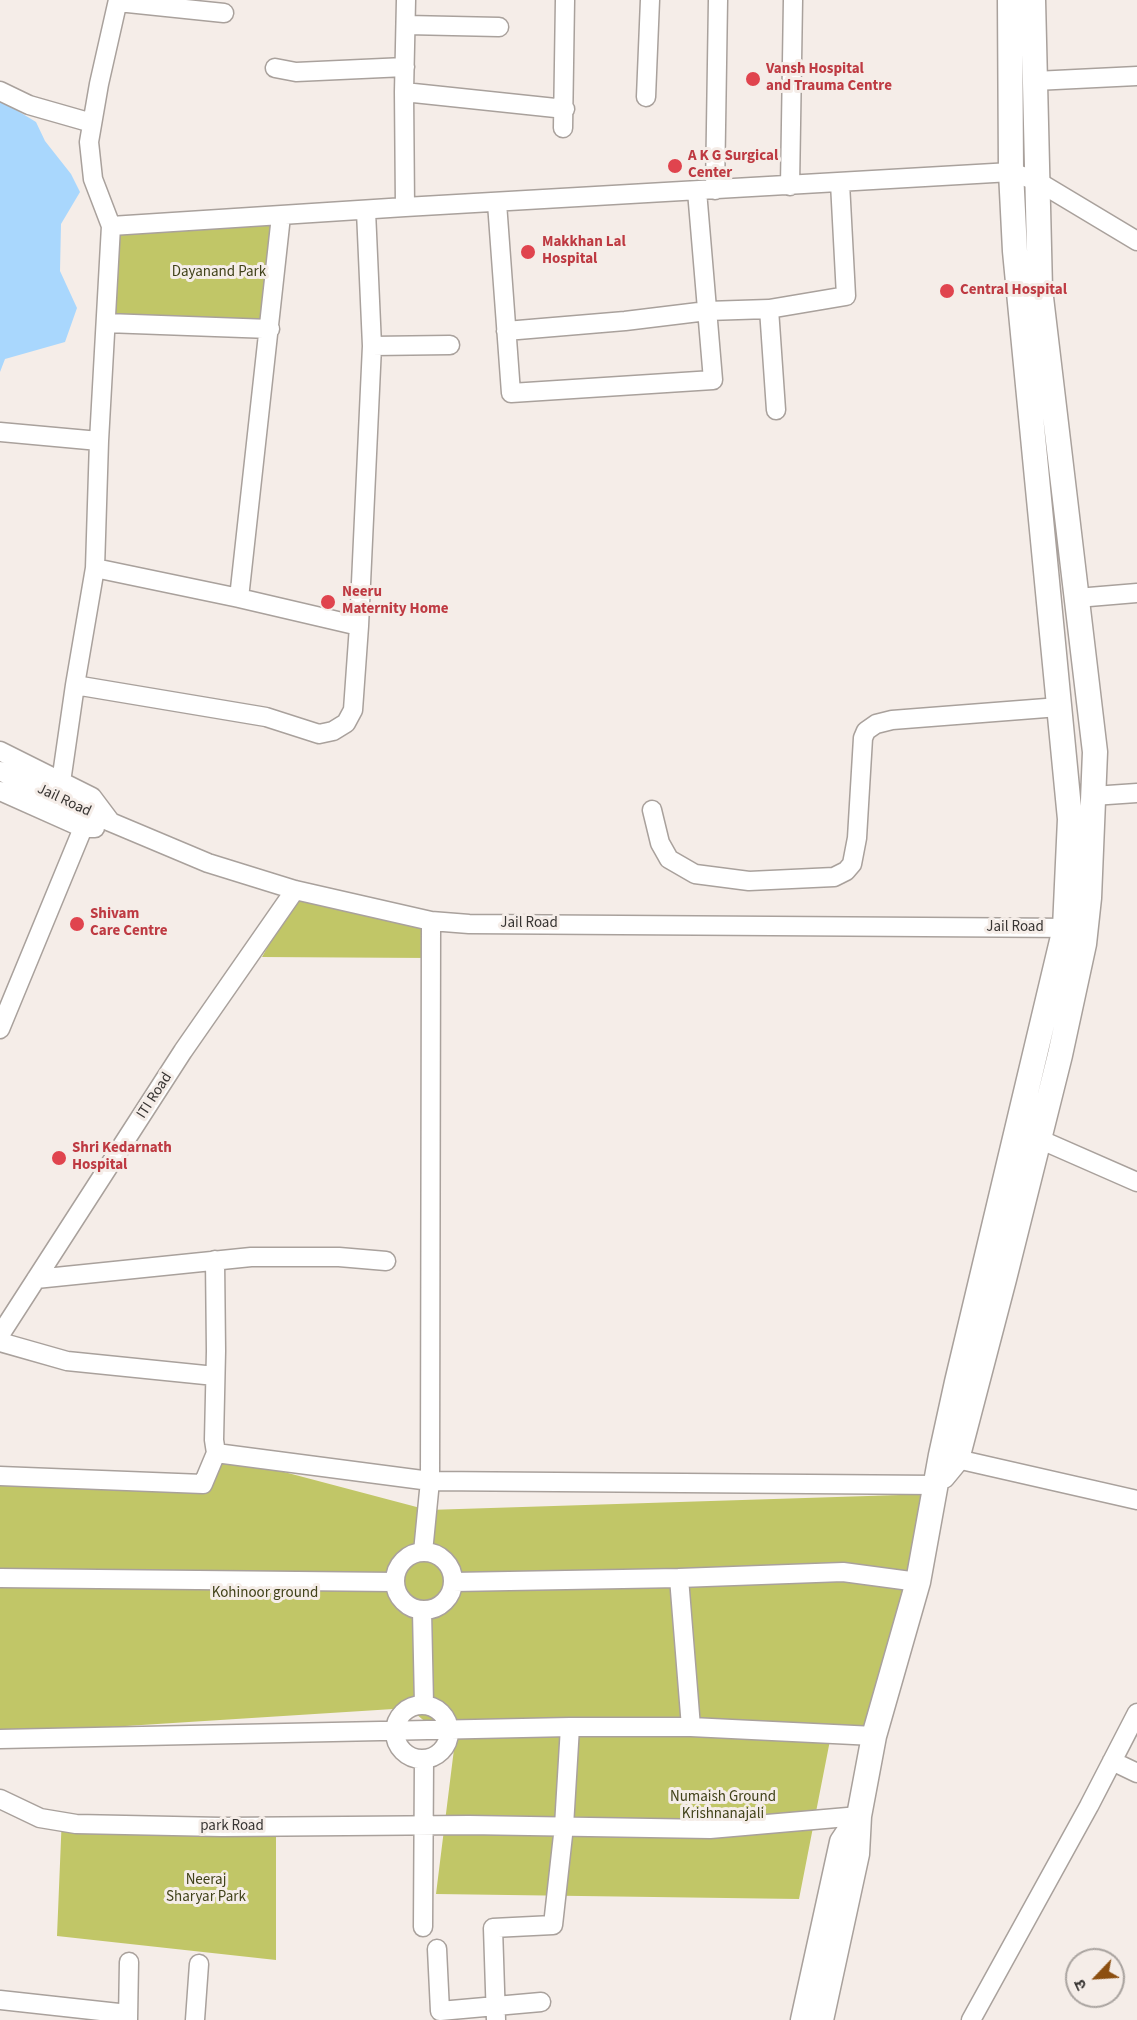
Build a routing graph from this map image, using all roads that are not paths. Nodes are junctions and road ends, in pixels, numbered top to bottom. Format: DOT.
graph roads {
  1 [pos="406,0"];
  2 [pos="565,0"];
  3 [pos="650,0"];
  4 [pos="718,0"];
  5 [pos="793,0"];
  6 [pos="1010,0"];
  7 [pos="1033,0"];
  8 [pos="118,1"];
  9 [pos="224,13"];
  10 [pos="407,25"];
  11 [pos="499,27"];
  12 [pos="405,67"];
  13 [pos="275,68"];
  14 [pos="1137,76"];
  15 [pos="1035,81"];
  16 [pos="0,91"];
  17 [pos="404,92"];
  18 [pos="646,97"];
  19 [pos="565,109"];
  20 [pos="92,123"];
  21 [pos="563,128"];
  22 [pos="1011,172"];
  23 [pos="1037,181"];
  24 [pos="840,183"];
  25 [pos="790,186"];
  26 [pos="706,191"];
  27 [pos="497,203"];
  28 [pos="405,207"];
  29 [pos="366,211"];
  30 [pos="281,216"];
  31 [pos="111,226"];
  32 [pos="1137,241"];
  33 [pos="769,309"];
  34 [pos="707,311"];
  35 [pos="106,323"];
  36 [pos="270,328"];
  37 [pos="506,331"];
  38 [pos="450,345"];
  39 [pos="372,346"];
  40 [pos="776,410"];
  41 [pos="0,432"];
  42 [pos="99,441"];
  43 [pos="95,568"];
  44 [pos="1137,593"];
  45 [pos="239,598"];
  46 [pos="1077,598"];
  47 [pos="359,626"];
  48 [pos="75,685"];
  49 [pos="1059,706"];
  50 [pos="0,752"];
  51 [pos="0,771"];
  52 [pos="62,782"];
  53 [pos="0,793"];
  54 [pos="1137,793"];
  55 [pos="1093,796"];
  56 [pos="651,810"];
  57 [pos="119,826"];
  58 [pos="83,828"];
  59 [pos="296,890"];
  60 [pos="431,921"];
  61 [pos="1075,928"];
  62 [pos="0,1029"];
  63 [pos="1039,1139"];
  64 [pos="1137,1182"];
  65 [pos="215,1260"];
  66 [pos="386,1261"];
  67 [pos="36,1279"];
  68 [pos="0,1335"];
  69 [pos="0,1342"];
  70 [pos="215,1376"];
  71 [pos="216,1453"];
  72 [pos="957,1459"];
  73 [pos="0,1476"];
  74 [pos="430,1481"];
  75 [pos="936,1485"];
  76 [pos="1137,1500"];
  77 [pos="423,1552"];
  78 [pos="0,1578"];
  79 [pos="679,1578"];
  80 [pos="395,1582"];
  81 [pos="453,1582"];
  82 [pos="918,1582"];
  83 [pos="422,1611"];
  84 [pos="424,1704"];
  85 [pos="1137,1713"];
  86 [pos="570,1727"];
  87 [pos="692,1727"];
  88 [pos="449,1730"];
  89 [pos="395,1731"];
  90 [pos="874,1736"];
  91 [pos="0,1739"];
  92 [pos="424,1760"];
  93 [pos="1112,1761"];
  94 [pos="1137,1773"];
  95 [pos="0,1799"];
  96 [pos="859,1816"];
  97 [pos="424,1825"];
  98 [pos="564,1826"];
  99 [pos="423,1927"];
  100 [pos="437,1949"];
  101 [pos="129,1962"];
  102 [pos="199,1964"];
  103 [pos="0,2000"];
  104 [pos="542,2002"];
  105 [pos="496,2013"];
  106 [pos="128,2017"];
  107 [pos="195,2020"];
  108 [pos="803,2020"];
  109 [pos="821,2020"];
  110 [pos="971,2020"];
  1 -- 10 [label="street"];
  2 -- 19 [label="street"];
  3 -- 18 [label="street"];
  4 -- 26 [label="street"];
  5 -- 25 [label="street"];
  6 -- 22 [label="main road"];
  7 -- 15 [label="main road"];
  8 -- 9 [label="street"];
  8 -- 20 [label="street"];
  10 -- 11 [label="street"];
  10 -- 12 [label="street"];
  12 -- 13 [label="street"];
  12 -- 17 [label="street"];
  14 -- 15 [label="street"];
  15 -- 23 [label="main road"];
  16 -- 20 [label="street"];
  17 -- 19 [label="street"];
  17 -- 28 [label="street"];
  19 -- 21 [label="street"];
  20 -- 31 [label="street"];
  22 -- 23 [label="street"];
  22 -- 24 [label="street"];
  22 -- 49 [label="main road"];
  23 -- 32 [label="street"];
  23 -- 46 [label="main road"];
  24 -- 25 [label="street"];
  24 -- 33 [label="street"];
  25 -- 26 [label="street"];
  26 -- 27 [label="street"];
  26 -- 34 [label="street"];
  27 -- 28 [label="street"];
  27 -- 37 [label="street"];
  28 -- 29 [label="street"];
  29 -- 30 [label="street"];
  29 -- 39 [label="street"];
  30 -- 31 [label="street"];
  30 -- 36 [label="street"];
  31 -- 35 [label="street"];
  33 -- 34 [label="street"];
  33 -- 40 [label="street"];
  34 -- 37 [label="street"];
  34 -- 37 [label="street"];
  35 -- 36 [label="street"];
  35 -- 42 [label="street"];
  36 -- 45 [label="street"];
  38 -- 39 [label="street"];
  39 -- 47 [label="street"];
  41 -- 42 [label="street"];
  42 -- 43 [label="street"];
  43 -- 45 [label="street"];
  43 -- 48 [label="street"];
  44 -- 46 [label="street"];
  45 -- 47 [label="street"];
  46 -- 55 [label="main road"];
  47 -- 48 [label="street"];
  48 -- 52 [label="street"];
  49 -- 56 [label="street"];
  49 -- 61 [label="main road"];
  50 -- 52 [label="street"];
  51 -- 57 [label="street, Jail Road"];
  52 -- 57 [label="street"];
  53 -- 58 [label="street"];
  54 -- 55 [label="street"];
  55 -- 61 [label="main road"];
  57 -- 58 [label="street"];
  57 -- 59 [label="street, Jail Road"];
  58 -- 62 [label="street"];
  59 -- 60 [label="street, Jail Road"];
  59 -- 67 [label="street, ITI Road"];
  60 -- 61 [label="street, Jail Road"];
  60 -- 74 [label="street"];
  61 -- 63 [label="main road"];
  61 -- 75 [label="main road"];
  63 -- 64 [label="street"];
  63 -- 72 [label="main road"];
  65 -- 66 [label="street"];
  65 -- 67 [label="street"];
  65 -- 70 [label="street"];
  67 -- 68 [label="street, ITI Road"];
  69 -- 70 [label="street"];
  70 -- 71 [label="street"];
  71 -- 73 [label="street"];
  71 -- 74 [label="street"];
  72 -- 75 [label="main road"];
  72 -- 76 [label="street"];
  74 -- 75 [label="street"];
  74 -- 77 [label="street"];
  75 -- 82 [label="main road"];
  77 -- 80 [label="street"];
  77 -- 81 [label="street"];
  78 -- 80 [label="street"];
  79 -- 81 [label="street"];
  79 -- 82 [label="street"];
  79 -- 87 [label="street"];
  80 -- 83 [label="street"];
  81 -- 83 [label="street"];
  82 -- 90 [label="main road"];
  83 -- 84 [label="street"];
  84 -- 88 [label="street"];
  84 -- 89 [label="street"];
  85 -- 93 [label="street"];
  86 -- 87 [label="street"];
  86 -- 88 [label="street"];
  86 -- 98 [label="street"];
  87 -- 90 [label="street"];
  88 -- 89 [label="street"];
  88 -- 92 [label="street"];
  89 -- 91 [label="street"];
  89 -- 92 [label="street"];
  90 -- 96 [label="main road"];
  92 -- 97 [label="street"];
  93 -- 94 [label="street"];
  93 -- 110 [label="street"];
  95 -- 97 [label="street, park Road"];
  96 -- 98 [label="street, park Road"];
  96 -- 108 [label="main road"];
  96 -- 109 [label="main road"];
  97 -- 98 [label="street, park Road"];
  97 -- 99 [label="street"];
  98 -- 105 [label="street"];
  100 -- 105 [label="street"];
  101 -- 106 [label="street"];
  102 -- 107 [label="street"];
  103 -- 106 [label="street"];
  104 -- 105 [label="street"];
}
